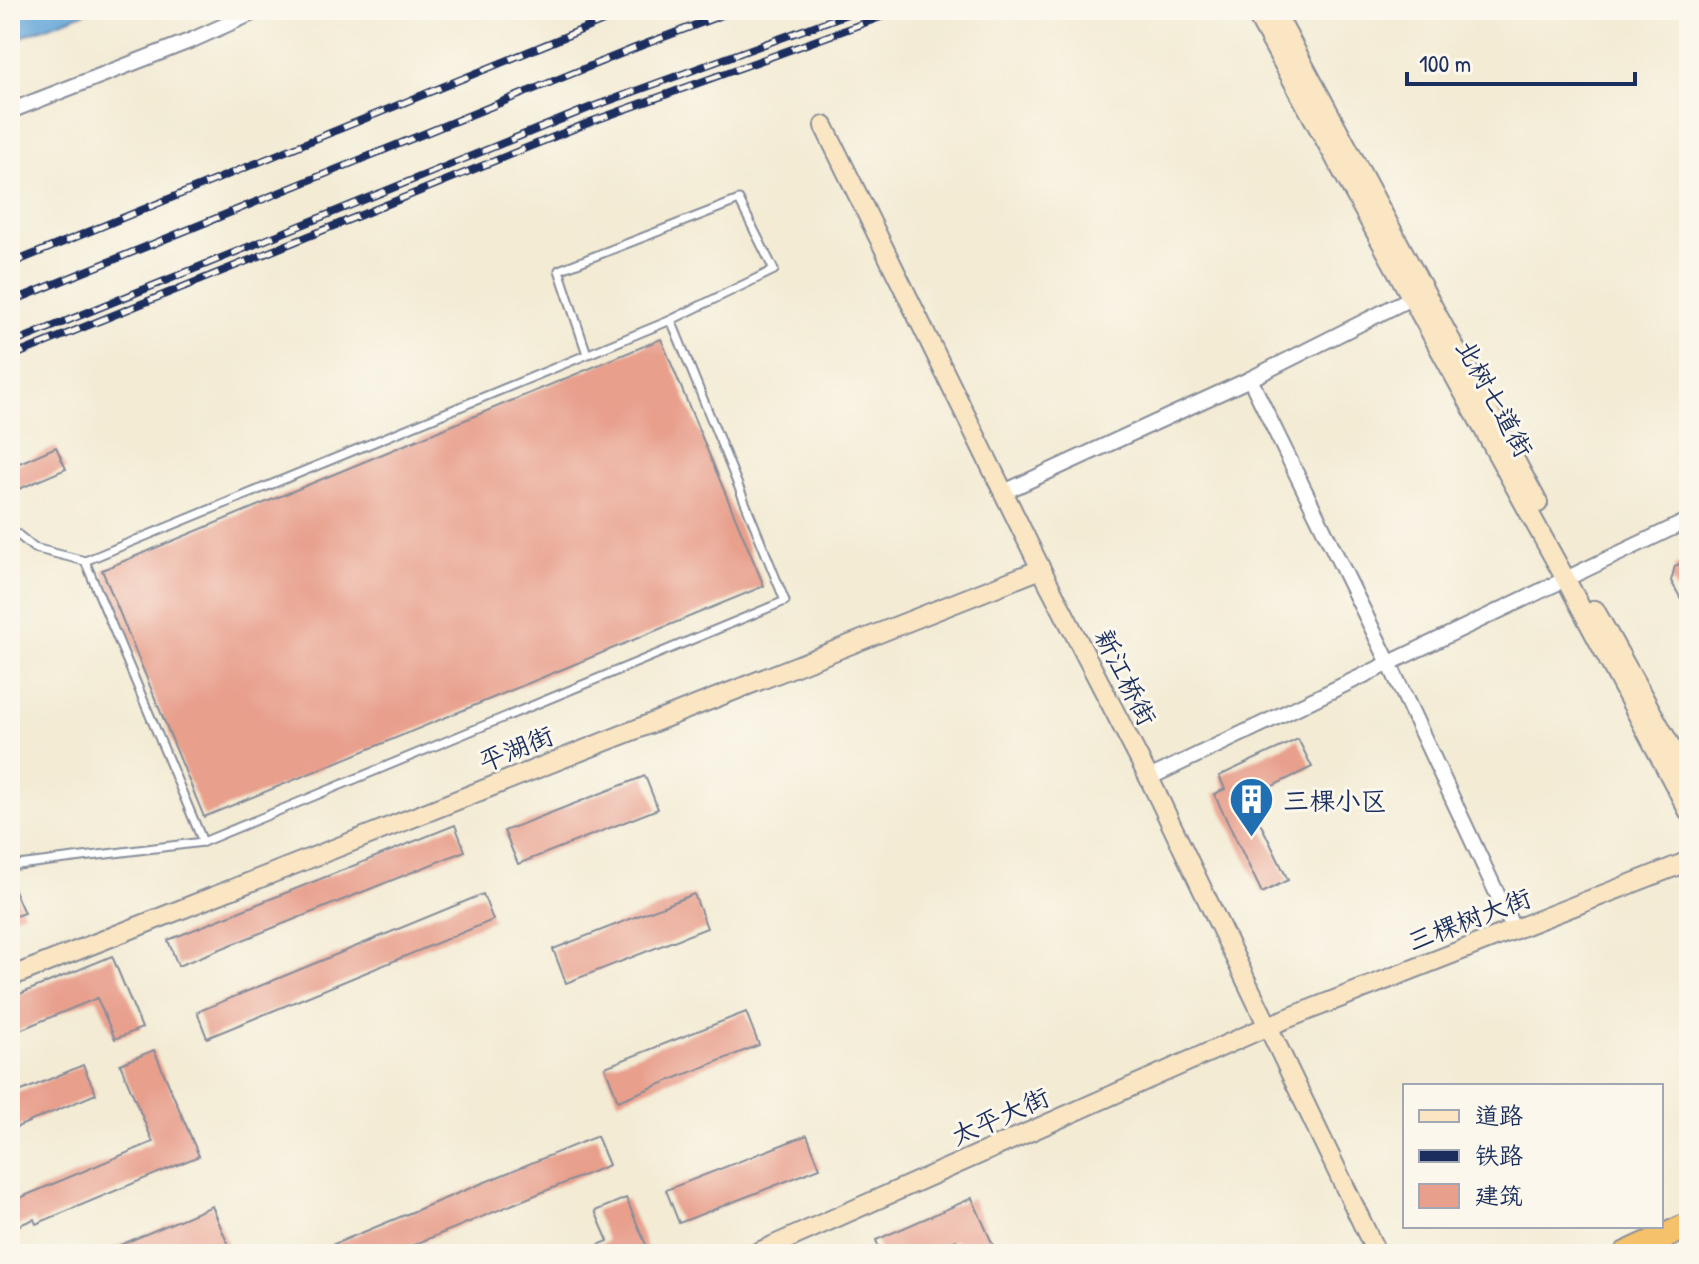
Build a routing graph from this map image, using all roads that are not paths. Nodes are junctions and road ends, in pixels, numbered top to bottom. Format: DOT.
graph roads {
  1 [pos="259,10"];
  2 [pos="1254,10"];
  3 [pos="1274,10"];
  4 [pos="10,111"];
  5 [pos="824,126"];
  6 [pos="1411,298"];
  7 [pos="671,320"];
  8 [pos="587,354"];
  9 [pos="1250,379"];
  10 [pos="1004,492"];
  11 [pos="1689,520"];
  12 [pos="10,528"];
  13 [pos="85,561"];
  14 [pos="1041,569"];
  15 [pos="1570,576"];
  16 [pos="1389,663"];
  17 [pos="1149,778"];
  18 [pos="1689,779"];
  19 [pos="1689,812"];
  20 [pos="203,842"];
  21 [pos="1689,861"];
  22 [pos="10,866"];
  23 [pos="1514,930"];
  24 [pos="10,977"];
  25 [pos="1268,1026"];
  26 [pos="1689,1225"];
  27 [pos="754,1254"];
  28 [pos="1377,1254"];
  29 [pos="1626,1254"];
  1 -- 4 [label="street"];
  2 -- 6 [label="street, 北树七道街"];
  3 -- 15 [label="street, 北树七道街"];
  5 -- 10 [label="street, 新江桥街"];
  6 -- 9 [label="street"];
  6 -- 15 [label="street, 北树七道街"];
  7 -- 8 [label="lane"];
  7 -- 8 [label="lane"];
  7 -- 20 [label="lane"];
  8 -- 13 [label="lane"];
  9 -- 10 [label="street"];
  9 -- 16 [label="street"];
  10 -- 14 [label="street, 新江桥街"];
  11 -- 15 [label="street"];
  12 -- 13 [label="lane"];
  13 -- 20 [label="lane"];
  14 -- 17 [label="street, 新江桥街"];
  14 -- 24 [label="street, 平湖街"];
  15 -- 16 [label="street"];
  15 -- 18 [label="street, 北树七道街"];
  15 -- 19 [label="street, 北树七道街"];
  16 -- 17 [label="street"];
  16 -- 23 [label="street"];
  17 -- 25 [label="street, 新江桥街"];
  20 -- 22 [label="lane"];
  21 -- 23 [label="street, 三棵树大街"];
  23 -- 25 [label="street, 三棵树大街"];
  25 -- 27 [label="street, 太平大街"];
  25 -- 28 [label="street, 新江桥街"];
  26 -- 29 [label="highway"];
}
